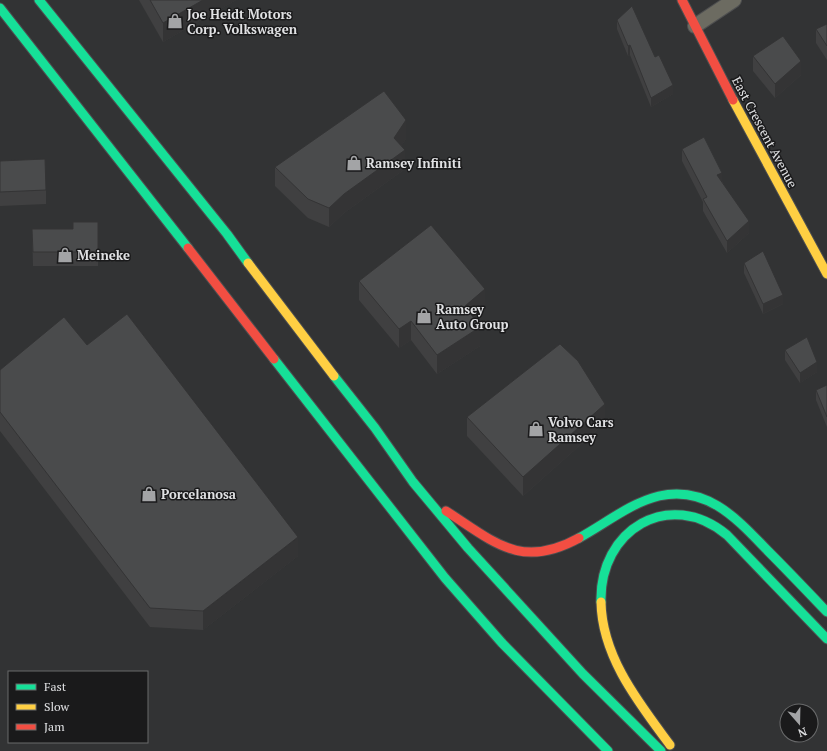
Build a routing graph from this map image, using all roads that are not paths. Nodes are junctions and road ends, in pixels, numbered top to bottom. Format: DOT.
graph roads {
  1 [pos="39,0"];
  2 [pos="682,0"];
  3 [pos="734,0"];
  4 [pos="0,8"];
  5 [pos="695,26"];
  6 [pos="827,274"];
  7 [pos="432,503"];
  8 [pos="827,612"];
  9 [pos="827,639"];
  10 [pos="502,643"];
  11 [pos="560,715"];
  12 [pos="608,751"];
  13 [pos="661,751"];
  14 [pos="674,751"];
  1 -- 7 [label="main road"];
  2 -- 5 [label="main road, East Crescent Avenue"];
  3 -- 5 [label="street"];
  4 -- 10 [label="main road"];
  5 -- 6 [label="main road, East Crescent Avenue"];
  7 -- 8 [label="main road"];
  7 -- 13 [label="main road"];
  9 -- 14 [label="main road"];
  10 -- 11 [label="main road"];
  10 -- 12 [label="main road"];
}
